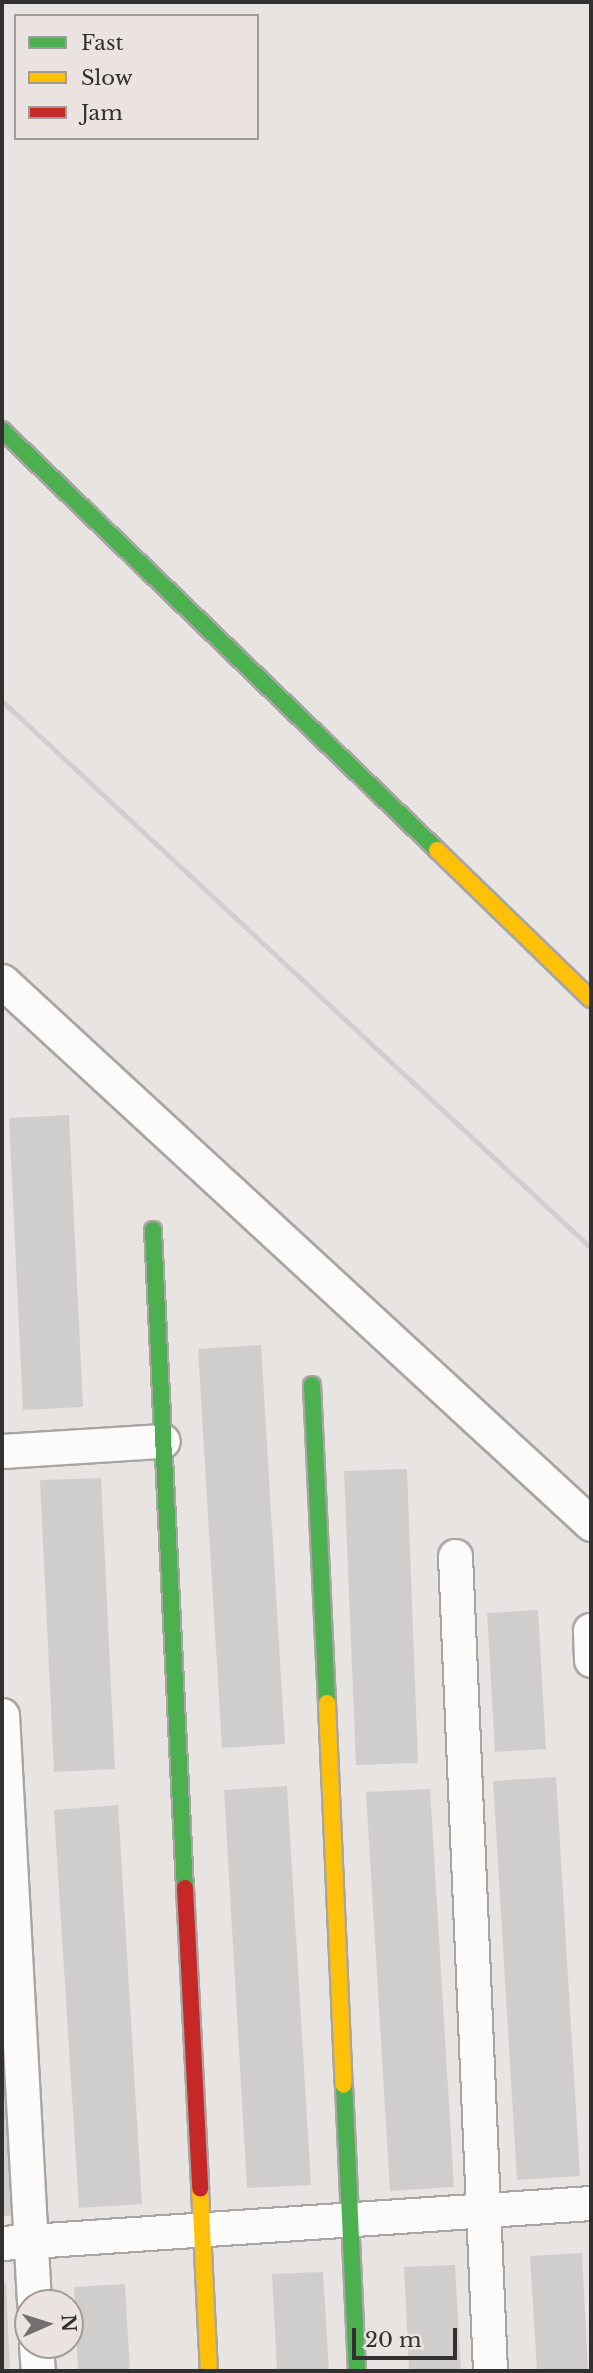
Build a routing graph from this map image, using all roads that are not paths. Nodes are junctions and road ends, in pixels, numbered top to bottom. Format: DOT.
graph roads {
  1 [pos="2,430"];
  2 [pos="2,981"];
  3 [pos="591,999"];
  4 [pos="153,1230"];
  5 [pos="312,1385"];
  6 [pos="163,1441"];
  7 [pos="2,1451"];
  8 [pos="591,1524"];
  9 [pos="455,1556"];
  10 [pos="2,1715"];
  11 [pos="591,2203"];
  12 [pos="483,2209"];
  13 [pos="350,2217"];
  14 [pos="202,2227"];
  15 [pos="16,2242"];
  16 [pos="30,2289"];
  17 [pos="209,2371"];
  18 [pos="357,2371"];
  19 [pos="490,2371"];
  1 -- 3 [label="street"];
  2 -- 8 [label="street"];
  4 -- 6 [label="street"];
  5 -- 13 [label="street"];
  6 -- 7 [label="street"];
  6 -- 14 [label="street"];
  9 -- 12 [label="street"];
  10 -- 15 [label="street"];
  11 -- 12 [label="street"];
  12 -- 13 [label="street"];
  12 -- 19 [label="street"];
  13 -- 14 [label="street"];
  13 -- 18 [label="street"];
  14 -- 15 [label="street"];
  14 -- 17 [label="street"];
  15 -- 16 [label="street"];
}
